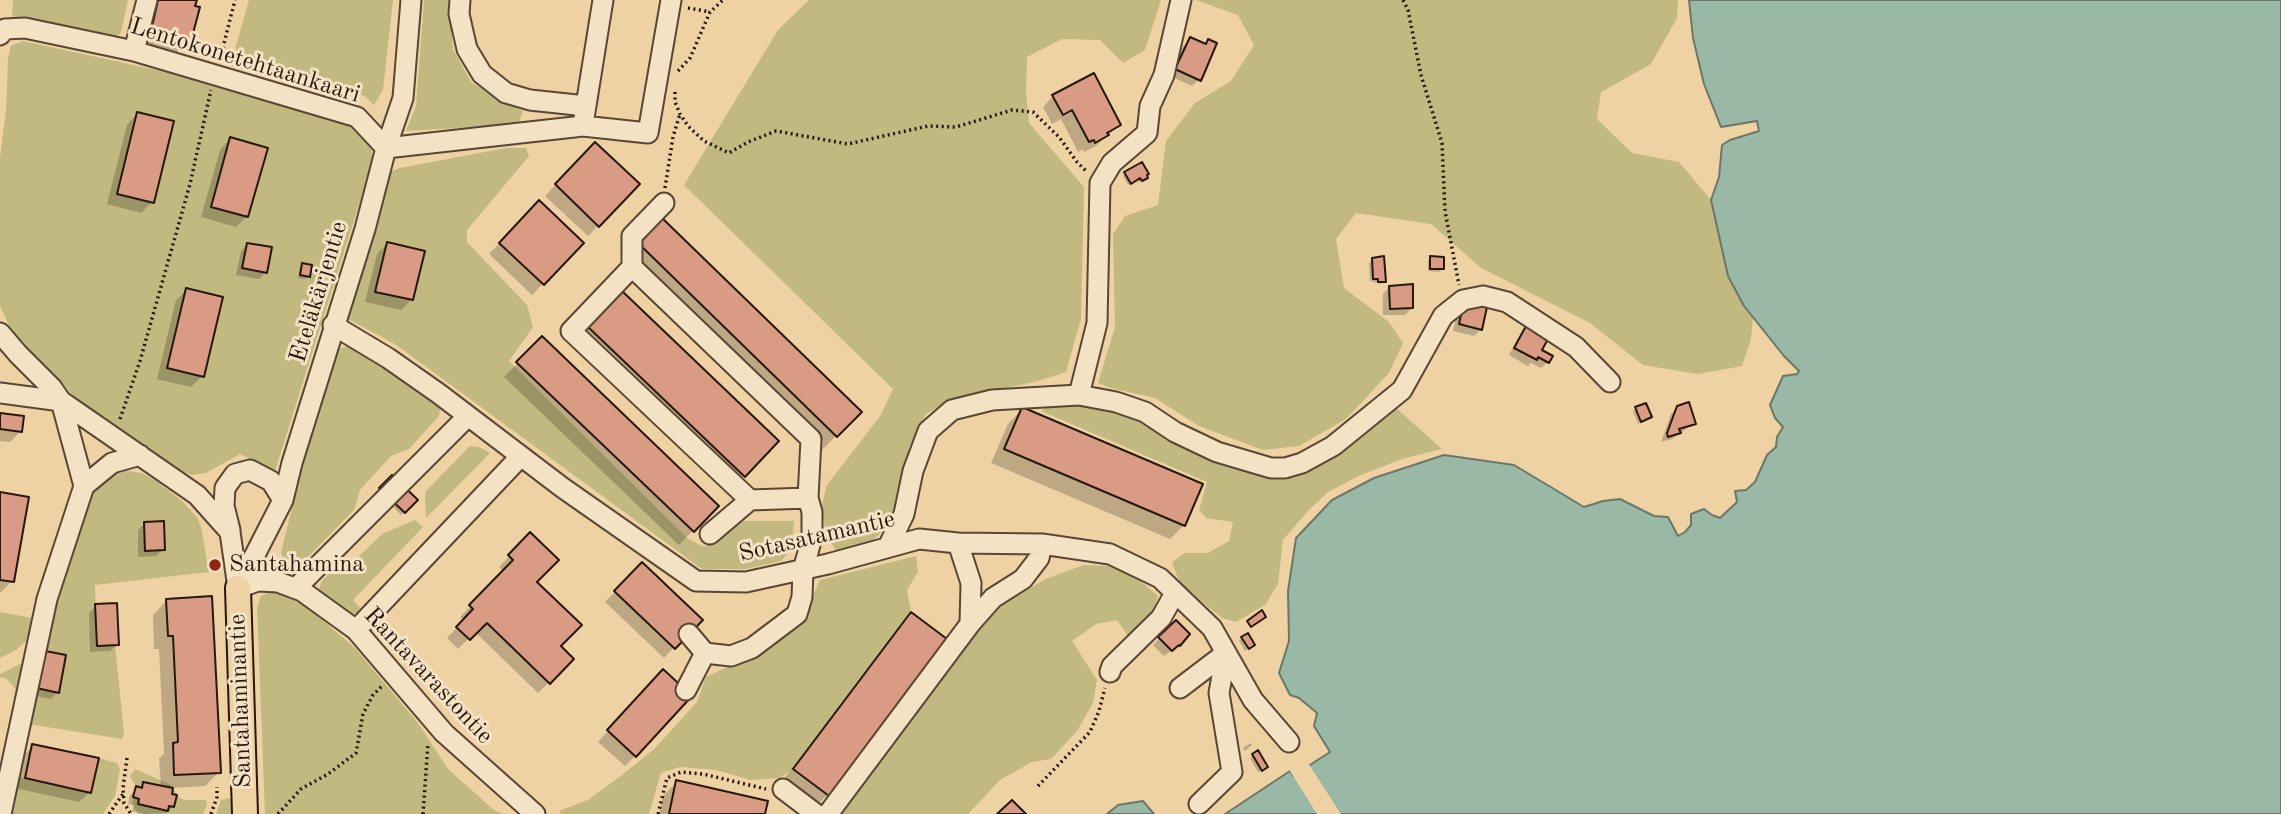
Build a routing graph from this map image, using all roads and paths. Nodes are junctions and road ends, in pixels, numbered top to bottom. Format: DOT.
graph roads {
  1 [pos="147,0"];
  2 [pos="235,0"];
  3 [pos="411,0"];
  4 [pos="460,0"];
  5 [pos="603,0"];
  6 [pos="723,0"];
  7 [pos="1181,0"];
  8 [pos="1403,0"];
  9 [pos="676,2"];
  10 [pos="710,12"];
  11 [pos="0,35"];
  12 [pos="134,51"];
  13 [pos="216,74"];
  14 [pos="677,78"];
  15 [pos="675,86"];
  16 [pos="586,106"];
  17 [pos="680,114"];
  18 [pos="583,126"];
  19 [pos="386,148"];
  20 [pos="1100,183"];
  21 [pos="664,203"];
  22 [pos="632,267"];
  23 [pos="1463,300"];
  24 [pos="333,325"];
  25 [pos="0,333"];
  26 [pos="1610,382"];
  27 [pos="0,393"];
  28 [pos="1079,395"];
  29 [pos="61,401"];
  30 [pos="468,416"];
  31 [pos="114,437"];
  32 [pos="140,455"];
  33 [pos="521,456"];
  34 [pos="84,486"];
  35 [pos="808,498"];
  36 [pos="284,500"];
  37 [pos="750,500"];
  38 [pos="230,532"];
  39 [pos="710,534"];
  40 [pos="957,543"];
  41 [pos="1042,544"];
  42 [pos="888,547"];
  43 [pos="803,570"];
  44 [pos="238,588"];
  45 [pos="296,589"];
  46 [pos="1175,593"];
  47 [pos="970,625"];
  48 [pos="356,630"];
  49 [pos="689,634"];
  50 [pos="705,653"];
  51 [pos="1226,653"];
  52 [pos="1110,672"];
  53 [pos="393,674"];
  54 [pos="1180,688"];
  55 [pos="686,690"];
  56 [pos="430,716"];
  57 [pos="1289,742"];
  58 [pos="127,758"];
  59 [pos="1038,786"];
  60 [pos="217,787"];
  61 [pos="783,789"];
  62 [pos="124,793"];
  63 [pos="1199,804"];
  64 [pos="1,814"];
  65 [pos="109,814"];
  66 [pos="131,814"];
  67 [pos="211,814"];
  68 [pos="245,814"];
  69 [pos="278,814"];
  70 [pos="423,814"];
  71 [pos="535,814"];
  72 [pos="658,814"];
  73 [pos="816,814"];
  74 [pos="828,814"];
  1 -- 12 [label="street"];
  2 -- 13 [label="path"];
  3 -- 19 [label="street, Eteläkärjentie"];
  4 -- 16 [label="street"];
  5 -- 16 [label="street"];
  6 -- 10 [label="path"];
  7 -- 20 [label="street"];
  8 -- 23 [label="path"];
  9 -- 10 [label="path"];
  9 -- 18 [label="street"];
  10 -- 14 [label="path"];
  11 -- 12 [label="street, Lentokonetehtaankaari"];
  12 -- 13 [label="street, Lentokonetehtaankaari"];
  13 -- 19 [label="street, Lentokonetehtaankaari"];
  13 -- 31 [label="path"];
  15 -- 17 [label="path"];
  16 -- 18 [label="street"];
  17 -- 20 [label="path"];
  17 -- 21 [label="path"];
  18 -- 19 [label="street"];
  19 -- 24 [label="street, Eteläkärjentie"];
  20 -- 28 [label="street"];
  21 -- 22 [label="street"];
  22 -- 35 [label="street"];
  22 -- 37 [label="street"];
  23 -- 26 [label="street"];
  23 -- 28 [label="street"];
  24 -- 30 [label="street, Sotasatamantie"];
  24 -- 36 [label="street, Eteläkärjentie"];
  25 -- 29 [label="street"];
  27 -- 29 [label="street"];
  28 -- 42 [label="street"];
  29 -- 31 [label="street"];
  29 -- 34 [label="street"];
  30 -- 33 [label="street, Sotasatamantie"];
  30 -- 45 [label="street"];
  31 -- 32 [label="street"];
  32 -- 34 [label="street"];
  32 -- 38 [label="street"];
  33 -- 43 [label="street, Sotasatamantie"];
  33 -- 48 [label="street"];
  34 -- 64 [label="street"];
  35 -- 37 [label="street"];
  35 -- 43 [label="street"];
  36 -- 38 [label="street"];
  36 -- 44 [label="street, Eteläkärjentie"];
  37 -- 39 [label="street"];
  38 -- 44 [label="street"];
  40 -- 41 [label="street, Sotasatamantie"];
  40 -- 42 [label="street, Sotasatamantie"];
  40 -- 47 [label="street"];
  41 -- 46 [label="street, Sotasatamantie"];
  41 -- 47 [label="street"];
  42 -- 43 [label="street, Sotasatamantie"];
  43 -- 50 [label="street"];
  44 -- 45 [label="street, Rantavarastontie"];
  44 -- 68 [label="main road, Santahaminantie"];
  45 -- 48 [label="street, Rantavarastontie"];
  46 -- 51 [label="street, Sotasatamantie"];
  46 -- 52 [label="street"];
  47 -- 74 [label="street"];
  48 -- 53 [label="street, Rantavarastontie"];
  49 -- 50 [label="street"];
  50 -- 55 [label="street"];
  51 -- 54 [label="street"];
  51 -- 57 [label="street, Sotasatamantie"];
  51 -- 63 [label="street"];
  52 -- 59 [label="path"];
  53 -- 56 [label="street, Rantavarastontie"];
  53 -- 69 [label="path"];
  56 -- 70 [label="path"];
  56 -- 71 [label="street, Rantavarastontie"];
  58 -- 62 [label="path"];
  60 -- 67 [label="path"];
  61 -- 72 [label="path"];
  61 -- 73 [label="street"];
  62 -- 65 [label="path"];
  62 -- 66 [label="path"];
}
